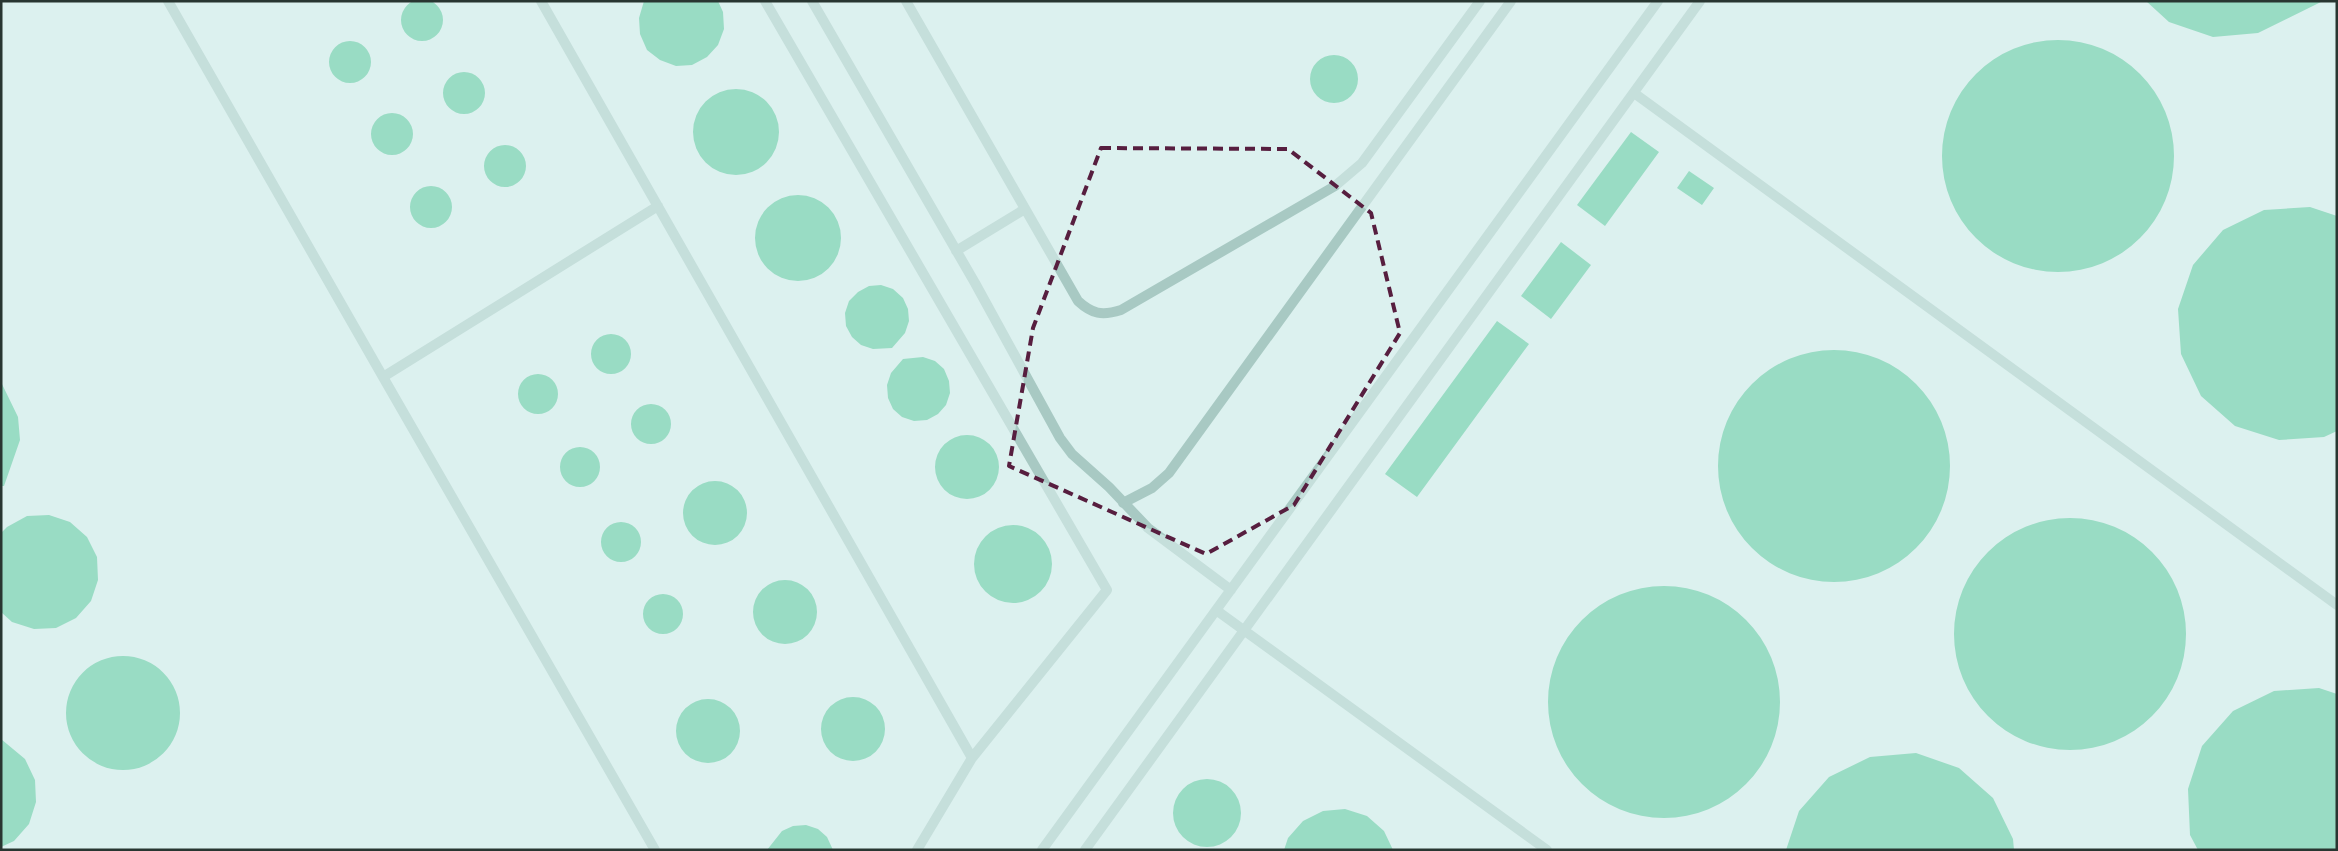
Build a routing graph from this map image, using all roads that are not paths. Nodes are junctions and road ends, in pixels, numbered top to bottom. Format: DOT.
graph roads {
  1 [pos="168,1"];
  2 [pos="541,1"];
  3 [pos="765,1"];
  4 [pos="812,1"];
  5 [pos="906,1"];
  6 [pos="1480,1"];
  7 [pos="1511,1"];
  8 [pos="1658,1"];
  9 [pos="1700,1"];
  10 [pos="1634,92"];
  11 [pos="658,206"];
  12 [pos="1025,209"];
  13 [pos="956,251"];
  14 [pos="383,377"];
  15 [pos="1123,503"];
  16 [pos="1231,590"];
  17 [pos="2337,605"];
  18 [pos="1216,610"];
  19 [pos="1244,630"];
  20 [pos="972,758"];
  21 [pos="654,850"];
  22 [pos="917,850"];
  23 [pos="1042,850"];
  24 [pos="1085,850"];
  25 [pos="1547,850"];
  1 -- 14 [label="lane"];
  2 -- 11 [label="lane"];
  3 -- 20 [label="lane"];
  4 -- 13 [label="lane"];
  5 -- 12 [label="lane"];
  6 -- 12 [label="lane"];
  7 -- 15 [label="lane"];
  8 -- 16 [label="lane"];
  9 -- 10 [label="lane"];
  10 -- 17 [label="lane"];
  10 -- 19 [label="lane"];
  11 -- 14 [label="lane"];
  11 -- 20 [label="lane"];
  12 -- 13 [label="lane"];
  13 -- 15 [label="lane"];
  14 -- 21 [label="lane"];
  15 -- 16 [label="lane"];
  16 -- 18 [label="lane"];
  18 -- 19 [label="lane"];
  18 -- 23 [label="lane"];
  19 -- 24 [label="lane"];
  19 -- 25 [label="lane"];
  20 -- 22 [label="lane"];
}
